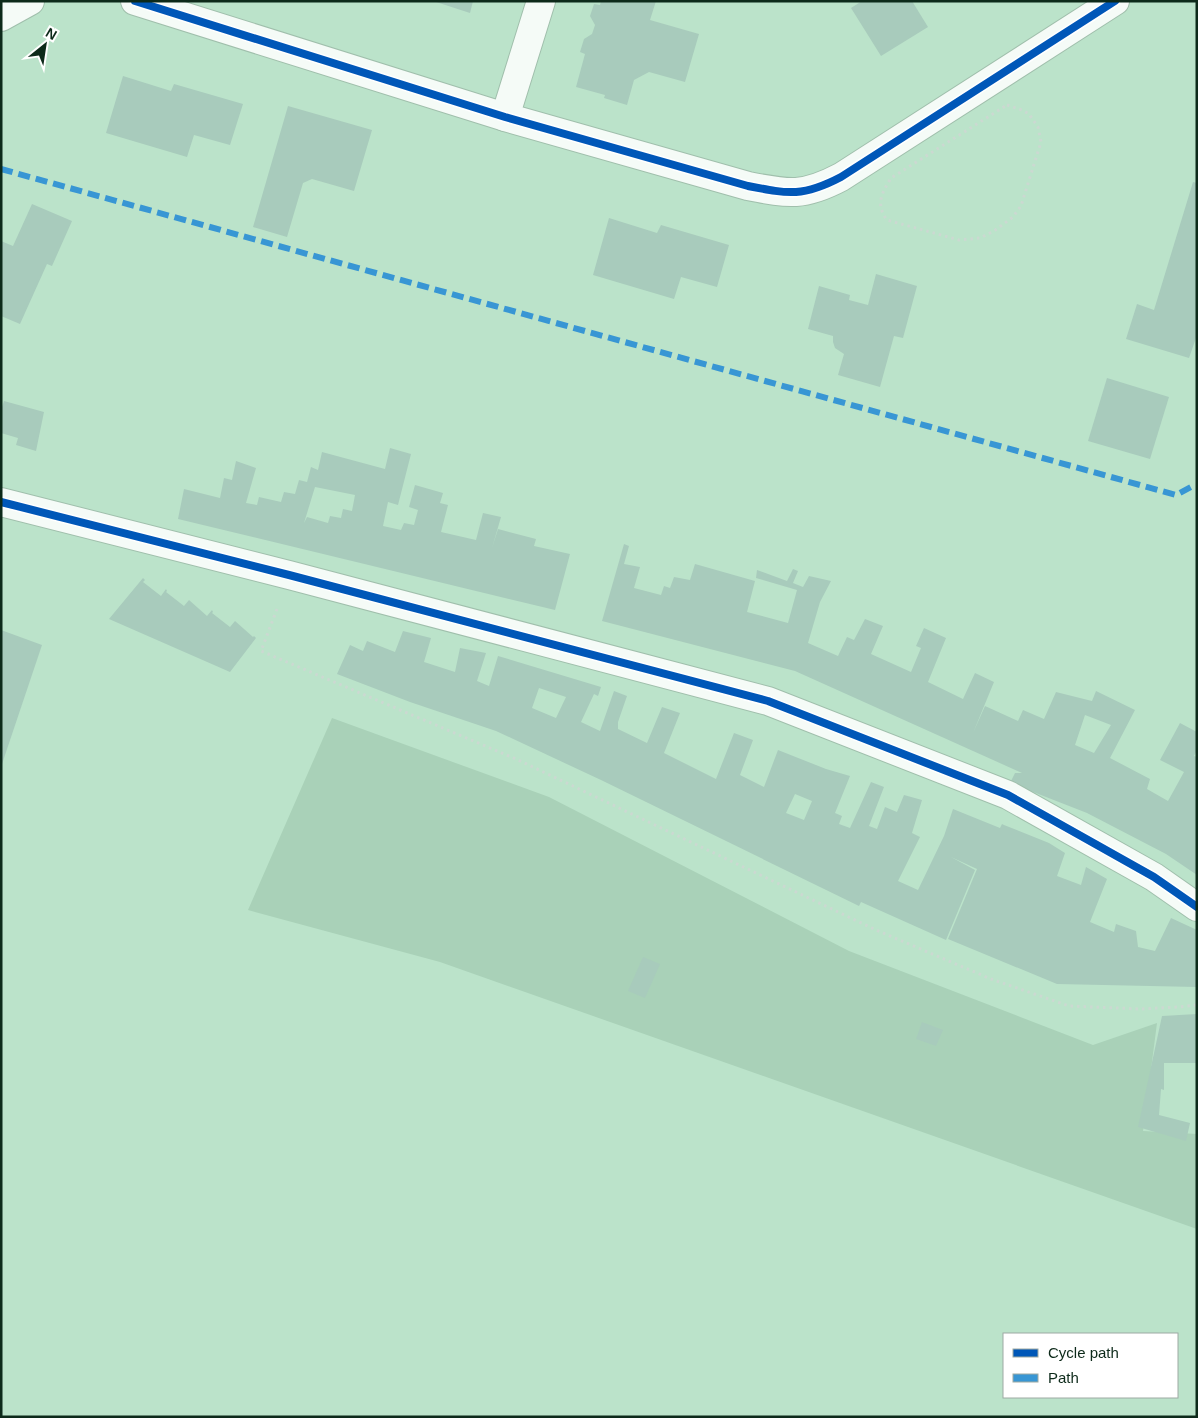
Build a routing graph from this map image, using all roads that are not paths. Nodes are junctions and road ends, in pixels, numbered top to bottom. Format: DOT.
graph roads {
  1 [pos="30,1"];
  2 [pos="135,1"];
  3 [pos="541,1"];
  4 [pos="1115,1"];
  5 [pos="1,17"];
  6 [pos="505,117"];
  7 [pos="1,502"];
  8 [pos="1197,907"];
  1 -- 5 [label="street"];
  2 -- 6 [label="street"];
  3 -- 6 [label="street"];
  4 -- 6 [label="street"];
  7 -- 8 [label="street"];
}
